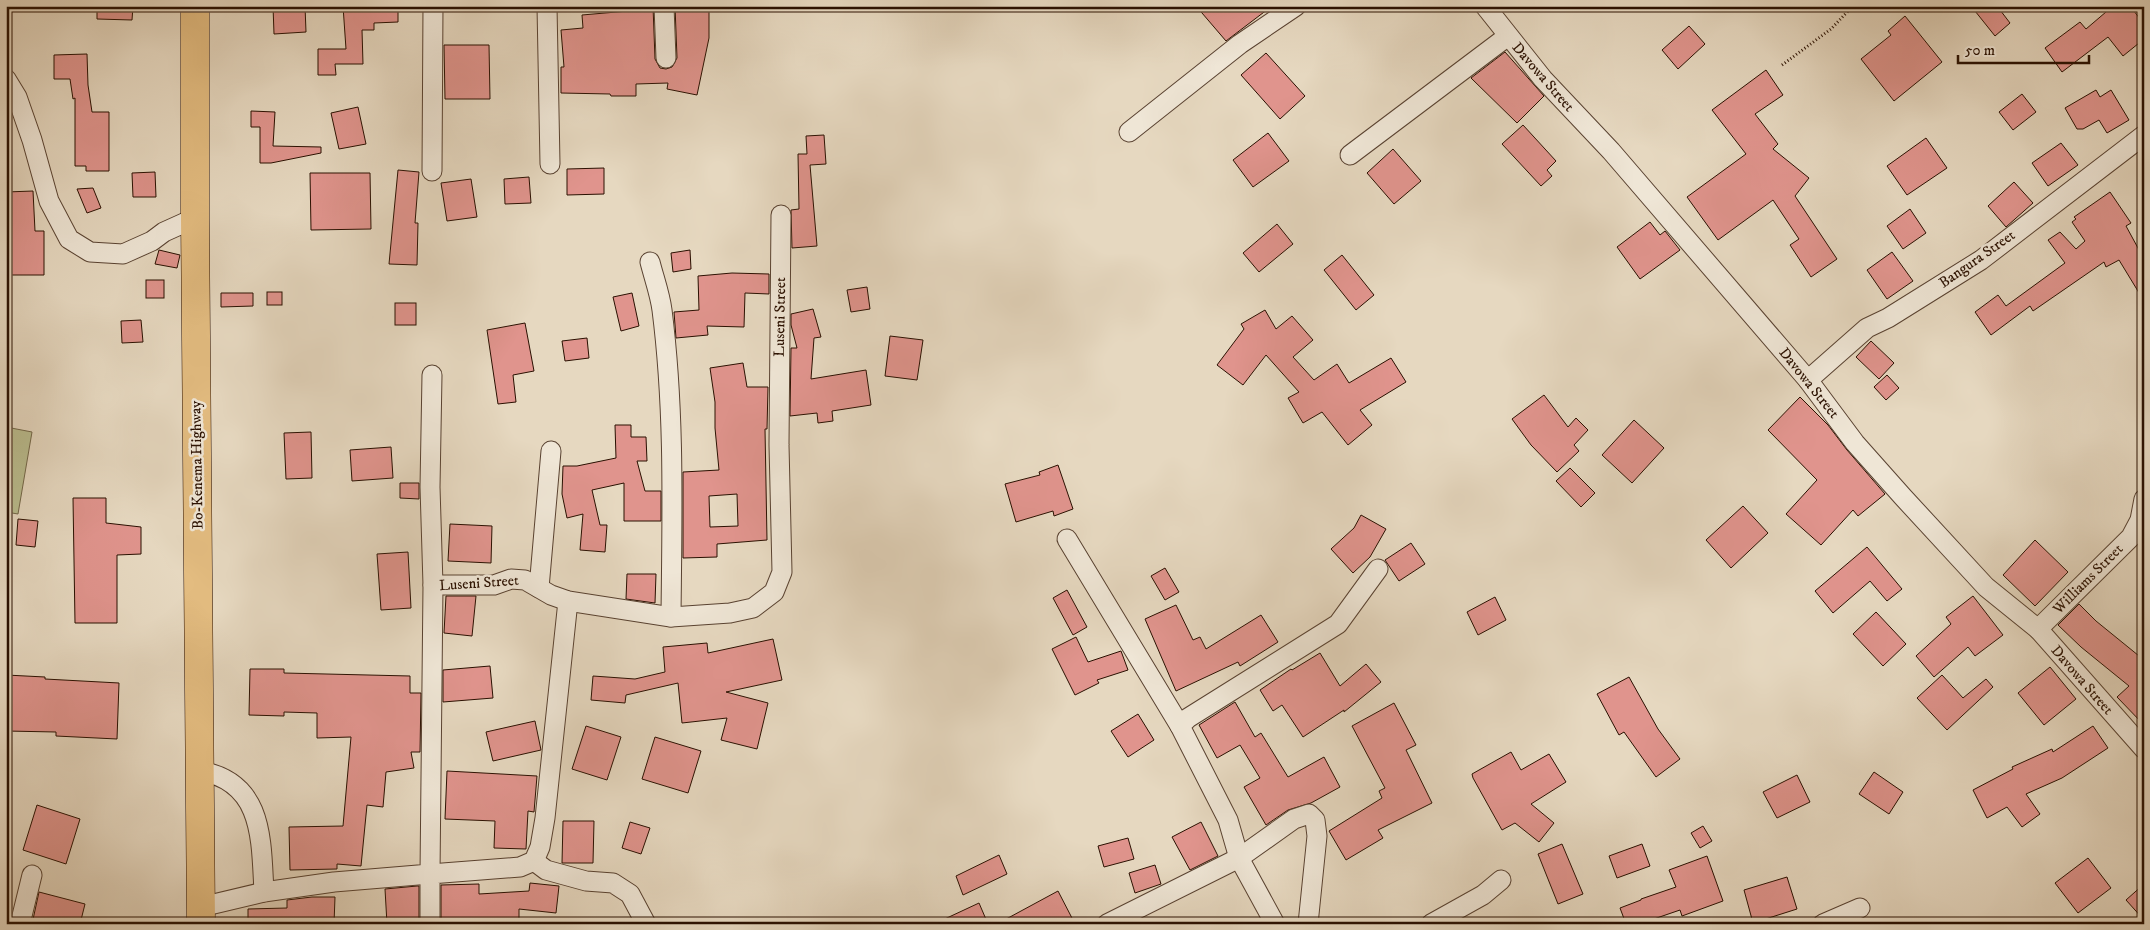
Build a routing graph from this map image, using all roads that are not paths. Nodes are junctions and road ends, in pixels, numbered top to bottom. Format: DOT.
graph roads {
  1 [pos="195,6"];
  2 [pos="433,6"];
  3 [pos="548,6"];
  4 [pos="664,6"];
  5 [pos="1296,6"];
  6 [pos="1485,6"];
  7 [pos="1508,36"];
  8 [pos="666,58"];
  9 [pos="6,78"];
  10 [pos="1129,132"];
  11 [pos="2144,135"];
  12 [pos="1350,155"];
  13 [pos="550,164"];
  14 [pos="432,171"];
  15 [pos="781,215"];
  16 [pos="195,218"];
  17 [pos="650,262"];
  18 [pos="432,375"];
  19 [pos="1808,380"];
  20 [pos="551,451"];
  21 [pos="2144,499"];
  22 [pos="1067,539"];
  23 [pos="1378,569"];
  24 [pos="433,585"];
  25 [pos="539,588"];
  26 [pos="568,601"];
  27 [pos="671,618"];
  28 [pos="2038,629"];
  29 [pos="1180,726"];
  30 [pos="2144,749"];
  31 [pos="200,772"];
  32 [pos="1239,858"];
  33 [pos="534,860"];
  34 [pos="430,874"];
  35 [pos="32,875"];
  36 [pos="1501,880"];
  37 [pos="264,892"];
  38 [pos="1860,908"];
  39 [pos="201,916"];
  40 [pos="20,924"];
  41 [pos="430,924"];
  42 [pos="646,924"];
  43 [pos="1107,924"];
  44 [pos="1275,924"];
  45 [pos="1308,924"];
  46 [pos="1431,924"];
  47 [pos="1823,924"];
  1 -- 16 [label="highway, Bo-Kenema Highway"];
  2 -- 14 [label="street"];
  3 -- 13 [label="street"];
  4 -- 8 [label="street"];
  5 -- 10 [label="street"];
  6 -- 7 [label="street, Davowa Street"];
  7 -- 12 [label="street"];
  7 -- 19 [label="street, Davowa Street"];
  9 -- 16 [label="street"];
  11 -- 19 [label="street, Bangura Street"];
  15 -- 27 [label="street, Luseni Street"];
  16 -- 31 [label="highway, Bo-Kenema Highway"];
  17 -- 27 [label="street"];
  18 -- 24 [label="street"];
  19 -- 28 [label="street, Davowa Street"];
  20 -- 25 [label="street"];
  21 -- 28 [label="street, Williams Street"];
  22 -- 29 [label="street"];
  23 -- 29 [label="street"];
  24 -- 25 [label="street, Luseni Street"];
  24 -- 34 [label="street, Luseni Street"];
  25 -- 26 [label="street, Luseni Street"];
  26 -- 27 [label="street, Luseni Street"];
  26 -- 33 [label="street"];
  28 -- 30 [label="street, Davowa Street"];
  29 -- 32 [label="street"];
  31 -- 37 [label="street"];
  31 -- 39 [label="highway, Bo-Kenema Highway"];
  32 -- 43 [label="street"];
  32 -- 44 [label="street"];
  32 -- 45 [label="street"];
  33 -- 34 [label="street"];
  33 -- 42 [label="street"];
  34 -- 37 [label="street"];
  34 -- 41 [label="street, Luseni Street"];
  35 -- 40 [label="street"];
  36 -- 46 [label="street"];
  37 -- 39 [label="street"];
  38 -- 47 [label="street"];
}
